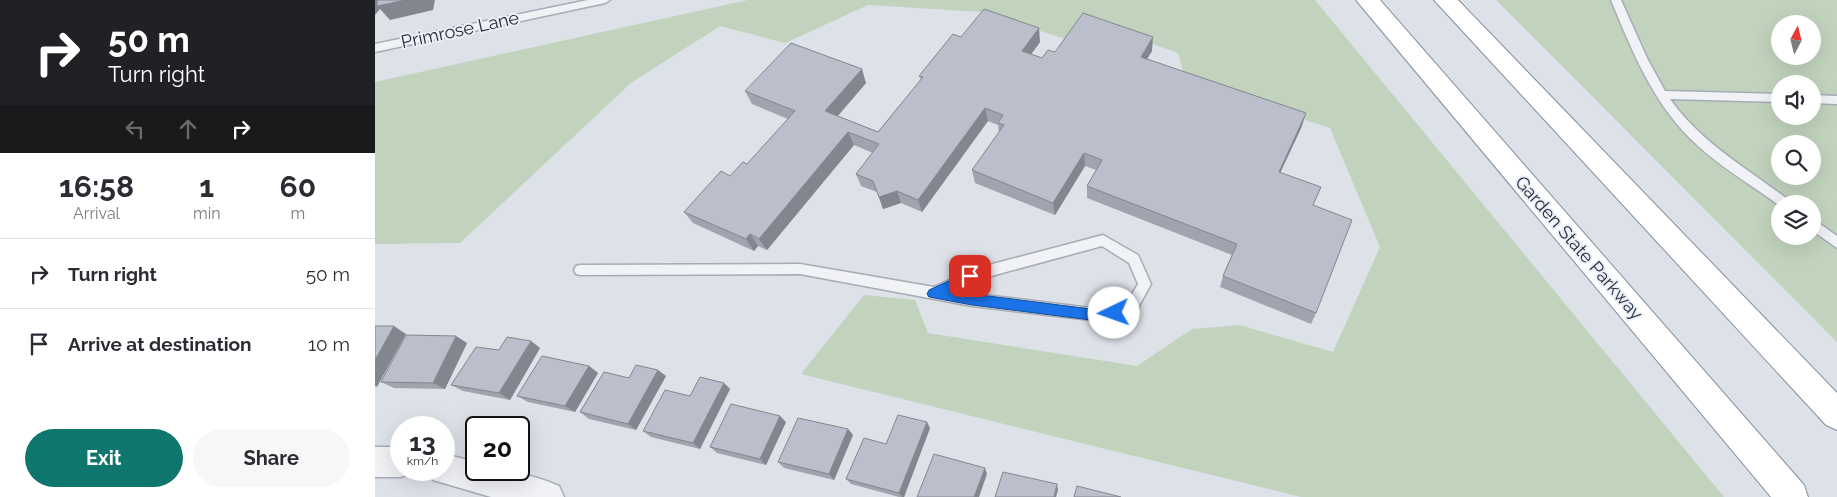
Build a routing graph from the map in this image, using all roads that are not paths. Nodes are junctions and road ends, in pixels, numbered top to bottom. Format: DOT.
graph roads {
  1 [pos="605,0"];
  2 [pos="1367,0"];
  3 [pos="1445,0"];
  4 [pos="1617,0"];
  5 [pos="375,48"];
  6 [pos="1660,95"];
  7 [pos="1771,98"];
  8 [pos="1821,99"];
  9 [pos="1837,100"];
  10 [pos="1774,195"];
  11 [pos="1821,230"];
  12 [pos="1837,243"];
  13 [pos="580,270"];
  14 [pos="933,294"];
  15 [pos="1837,415"];
  16 [pos="375,462"];
  17 [pos="390,462"];
  18 [pos="455,475"];
  19 [pos="478,488"];
  20 [pos="548,497"];
  21 [pos="1792,497"];
  1 -- 5 [label="lane, Primrose Lane"];
  2 -- 21 [label="highway, Garden State Parkway"];
  3 -- 15 [label="highway"];
  4 -- 6 [label="lane"];
  6 -- 7 [label="lane"];
  6 -- 10 [label="lane"];
  8 -- 9 [label="lane"];
  11 -- 12 [label="lane"];
  13 -- 14 [label="lane"];
  14 -- 14 [label="lane"];
  16 -- 17 [label="street"];
  18 -- 19 [label="street"];
  19 -- 20 [label="street"];
}
